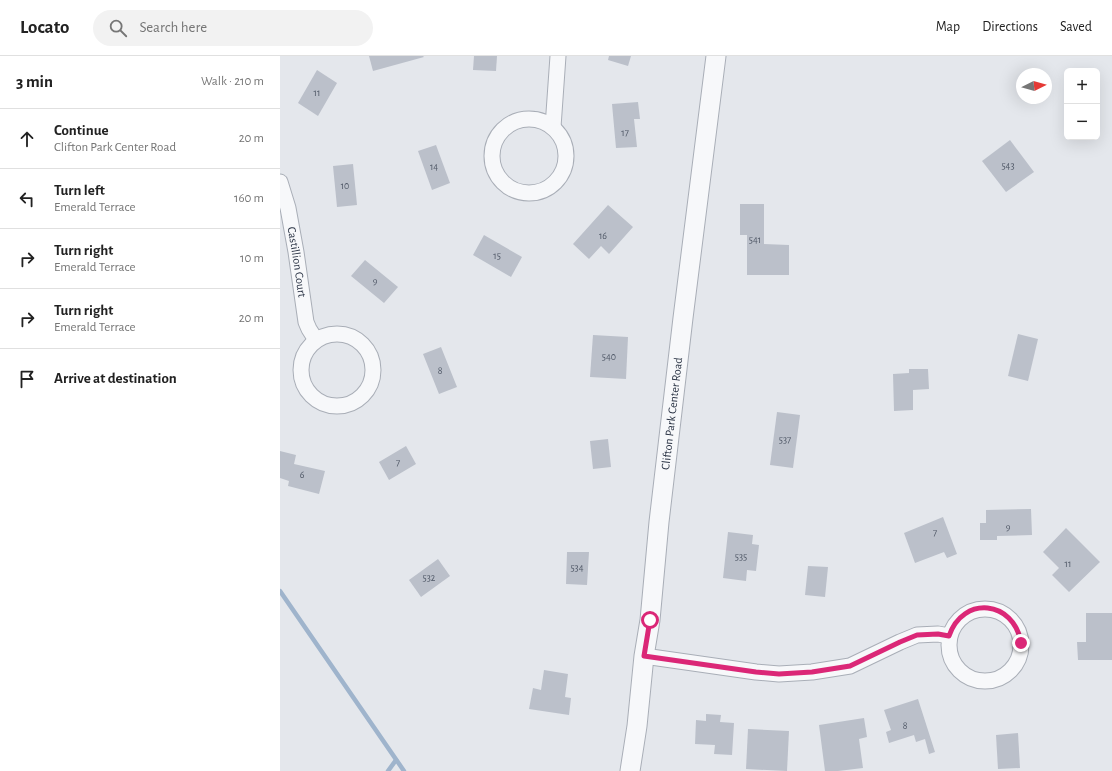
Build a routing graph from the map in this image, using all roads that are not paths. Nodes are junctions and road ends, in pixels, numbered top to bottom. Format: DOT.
graph roads {
  1 [pos="558,56"];
  2 [pos="716,56"];
  3 [pos="553,127"];
  4 [pos="280,182"];
  5 [pos="316,340"];
  6 [pos="949,636"];
  7 [pos="644,656"];
  8 [pos="630,771"];
  1 -- 3 [label="street"];
  2 -- 7 [label="street, Clifton Park Center Road"];
  3 -- 3 [label="street"];
  4 -- 5 [label="street, Castillion Court"];
  5 -- 5 [label="street"];
  6 -- 6 [label="street"];
  6 -- 7 [label="street"];
  7 -- 8 [label="street, Clifton Park Center Road"];
}
